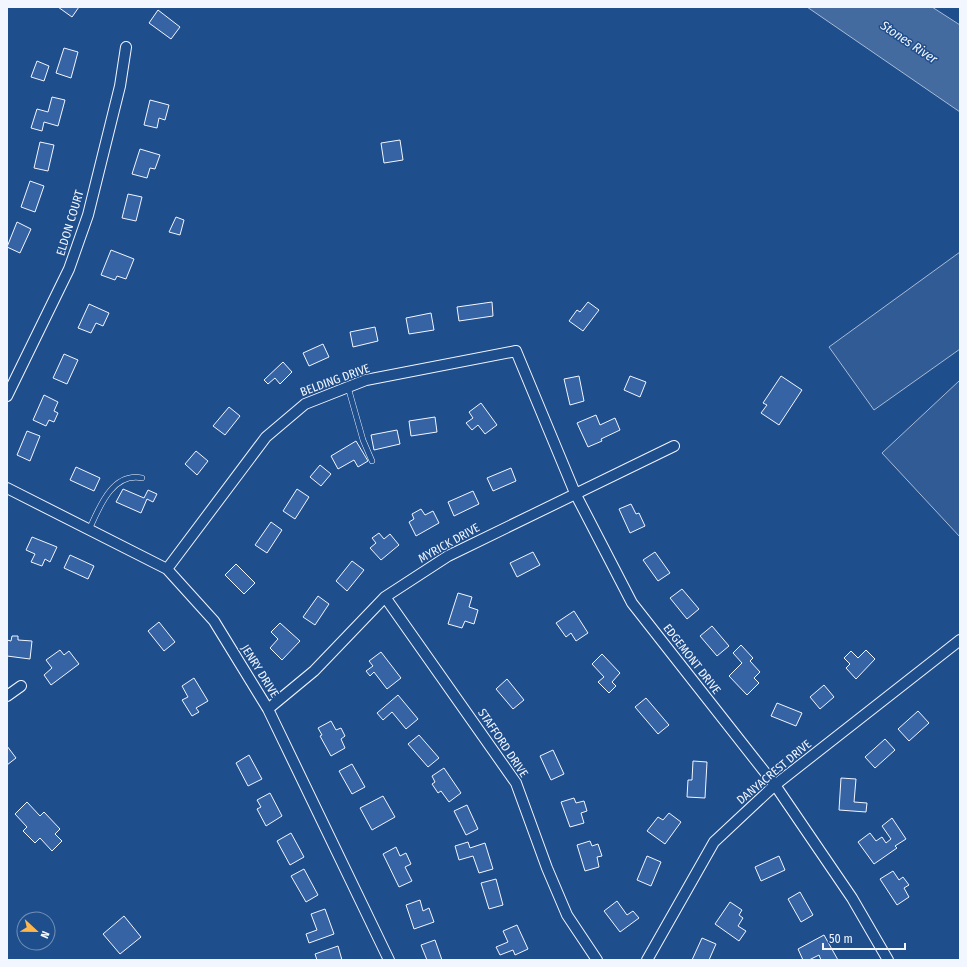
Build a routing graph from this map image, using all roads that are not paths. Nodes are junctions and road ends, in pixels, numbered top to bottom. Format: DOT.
graph roads {
  1 [pos="126,47"];
  2 [pos="516,351"];
  3 [pos="348,387"];
  4 [pos="7,396"];
  5 [pos="674,446"];
  6 [pos="372,461"];
  7 [pos="142,478"];
  8 [pos="7,488"];
  9 [pos="575,493"];
  10 [pos="89,530"];
  11 [pos="167,569"];
  12 [pos="385,597"];
  13 [pos="960,640"];
  14 [pos="21,686"];
  15 [pos="7,696"];
  16 [pos="268,709"];
  17 [pos="775,785"];
  18 [pos="389,960"];
  19 [pos="597,960"];
  20 [pos="647,960"];
  21 [pos="888,960"];
  1 -- 4 [label="street, ELDON COURT"];
  2 -- 3 [label="street, BELDING DRIVE"];
  2 -- 9 [label="street, EDGEMONT DRIVE"];
  3 -- 6 [label="lane"];
  3 -- 11 [label="street, BELDING DRIVE"];
  5 -- 9 [label="street, MYRICK DRIVE"];
  7 -- 10 [label="lane"];
  8 -- 10 [label="street, JENRY DRIVE"];
  9 -- 12 [label="street, MYRICK DRIVE"];
  9 -- 17 [label="street, EDGEMONT DRIVE"];
  10 -- 11 [label="street, JENRY DRIVE"];
  11 -- 16 [label="street, JENRY DRIVE"];
  12 -- 16 [label="street, MYRICK DRIVE"];
  12 -- 19 [label="street, STAFFORD DRIVE"];
  13 -- 17 [label="street, DANYACREST DRIVE"];
  14 -- 15 [label="street"];
  16 -- 18 [label="street, JENRY DRIVE"];
  17 -- 20 [label="street, DANYACREST DRIVE"];
  17 -- 21 [label="street, EDGEMONT DRIVE"];
}
